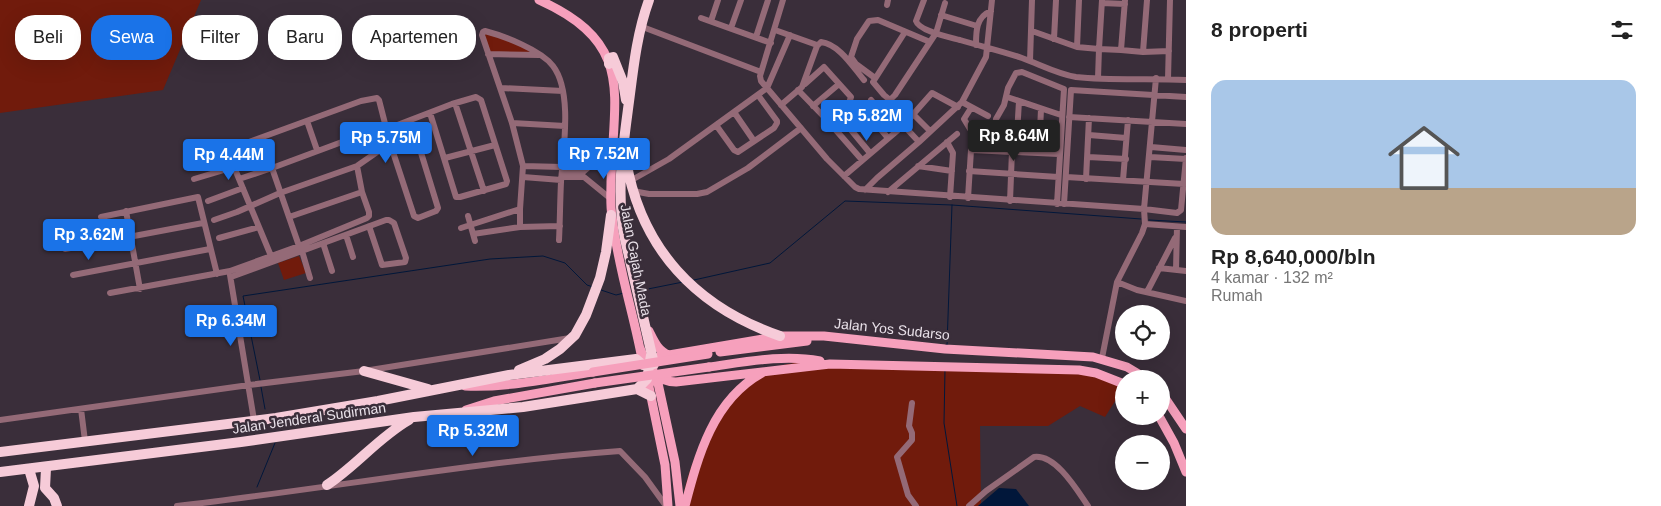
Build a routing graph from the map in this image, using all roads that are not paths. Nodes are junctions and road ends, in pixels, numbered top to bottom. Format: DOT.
graph roads {
  1 [pos="539,0"];
  2 [pos="649,0"];
  3 [pos="718,0"];
  4 [pos="741,0"];
  5 [pos="768,0"];
  6 [pos="783,0"];
  7 [pos="924,0"];
  8 [pos="1032,0"];
  9 [pos="1056,0"];
  10 [pos="1079,0"];
  11 [pos="1147,0"];
  12 [pos="1170,0"];
  13 [pos="990,1"];
  14 [pos="1102,1"];
  15 [pos="1125,2"];
  16 [pos="945,3"];
  17 [pos="991,11"];
  18 [pos="941,15"];
  19 [pos="701,18"];
  20 [pos="711,21"];
  21 [pos="640,26"];
  22 [pos="977,26"];
  23 [pos="731,28"];
  24 [pos="775,30"];
  25 [pos="1032,31"];
  26 [pos="905,32"];
  27 [pos="936,33"];
  28 [pos="790,35"];
  29 [pos="756,37"];
  30 [pos="1054,39"];
  31 [pos="930,42"];
  32 [pos="771,43"];
  33 [pos="818,45"];
  34 [pos="976,45"];
  35 [pos="1077,47"];
  36 [pos="988,48"];
  37 [pos="1099,49"];
  38 [pos="1122,50"];
  39 [pos="1169,51"];
  40 [pos="1144,52"];
  41 [pos="488,54"];
  42 [pos="542,56"];
  43 [pos="1030,61"];
  44 [pos="609,64"];
  45 [pos="762,72"];
  46 [pos="874,78"];
  47 [pos="1098,78"];
  48 [pos="1156,78"];
  49 [pos="1168,79"];
  50 [pos="864,80"];
  51 [pos="1186,80"];
  52 [pos="839,84"];
  53 [pos="501,88"];
  54 [pos="767,88"];
  55 [pos="800,88"];
  56 [pos="563,91"];
  57 [pos="758,95"];
  58 [pos="1154,96"];
  59 [pos="1008,97"];
  60 [pos="1186,97"];
  61 [pos="1019,101"];
  62 [pos="456,103"];
  63 [pos="960,104"];
  64 [pos="781,105"];
  65 [pos="814,106"];
  66 [pos="971,108"];
  67 [pos="1041,109"];
  68 [pos="734,112"];
  69 [pos="430,113"];
  70 [pos="866,113"];
  71 [pos="1061,115"];
  72 [pos="988,116"];
  73 [pos="627,117"];
  74 [pos="1069,117"];
  75 [pos="1089,118"];
  76 [pos="411,120"];
  77 [pos="1128,120"];
  78 [pos="307,121"];
  79 [pos="908,121"];
  80 [pos="1152,121"];
  81 [pos="512,123"];
  82 [pos="1186,124"];
  83 [pos="716,125"];
  84 [pos="831,125"];
  85 [pos="565,126"];
  86 [pos="850,127"];
  87 [pos="801,128"];
  88 [pos="387,129"];
  89 [pos="970,129"];
  90 [pos="897,131"];
  91 [pos="930,132"];
  92 [pos="981,133"];
  93 [pos="839,134"];
  94 [pos="957,134"];
  95 [pos="1089,135"];
  96 [pos="888,138"];
  97 [pos="1126,138"];
  98 [pos="754,141"];
  99 [pos="624,142"];
  100 [pos="919,142"];
  101 [pos="947,142"];
  102 [pos="390,143"];
  103 [pos="495,145"];
  104 [pos="1151,146"];
  105 [pos="612,147"];
  106 [pos="227,150"];
  107 [pos="317,150"];
  108 [pos="971,150"];
  109 [pos="1186,150"];
  110 [pos="993,151"];
  111 [pos="1014,151"];
  112 [pos="470,152"];
  113 [pos="870,153"];
  114 [pos="1038,153"];
  115 [pos="1059,154"];
  116 [pos="1088,157"];
  117 [pos="1150,157"];
  118 [pos="445,158"];
  119 [pos="1186,158"];
  120 [pos="1126,159"];
  121 [pos="862,160"];
  122 [pos="187,162"];
  123 [pos="357,166"];
  124 [pos="523,166"];
  125 [pos="918,166"];
  126 [pos="234,167"];
  127 [pos="272,168"];
  128 [pos="952,171"];
  129 [pos="969,171"];
  130 [pos="562,174"];
  131 [pos="583,174"];
  132 [pos="1010,174"];
  133 [pos="844,176"];
  134 [pos="523,177"];
  135 [pos="1058,177"];
  136 [pos="1066,177"];
  137 [pos="194,179"];
  138 [pos="239,179"];
  139 [pos="1086,179"];
  140 [pos="1124,180"];
  141 [pos="1148,182"];
  142 [pos="1184,184"];
  143 [pos="631,186"];
  144 [pos="243,188"];
  145 [pos="865,190"];
  146 [pos="484,191"];
  147 [pos="280,192"];
  148 [pos="362,192"];
  149 [pos="888,192"];
  150 [pos="950,197"];
  151 [pos="968,198"];
  152 [pos="611,200"];
  153 [pos="208,201"];
  154 [pos="1010,201"];
  155 [pos="1061,204"];
  156 [pos="250,205"];
  157 [pos="520,209"];
  158 [pos="1144,209"];
  159 [pos="126,211"];
  160 [pos="611,215"];
  161 [pos="468,216"];
  162 [pos="101,217"];
  163 [pos="289,217"];
  164 [pos="214,220"];
  165 [pos="203,223"];
  166 [pos="1145,224"];
  167 [pos="471,225"];
  168 [pos="369,226"];
  169 [pos="560,226"];
  170 [pos="259,227"];
  171 [pos="520,227"];
  172 [pos="1176,227"];
  173 [pos="1186,227"];
  174 [pos="461,228"];
  175 [pos="346,235"];
  176 [pos="131,236"];
  177 [pos="219,238"];
  178 [pos="1175,238"];
  179 [pos="620,239"];
  180 [pos="559,240"];
  181 [pos="323,243"];
  182 [pos="300,248"];
  183 [pos="65,249"];
  184 [pos="210,249"];
  185 [pos="271,256"];
  186 [pos="353,258"];
  187 [pos="135,264"];
  188 [pos="1159,268"];
  189 [pos="1176,270"];
  190 [pos="332,271"];
  191 [pos="1186,272"];
  192 [pos="217,274"];
  193 [pos="230,274"];
  194 [pos="73,275"];
  195 [pos="310,278"];
  196 [pos="1118,282"];
  197 [pos="140,289"];
  198 [pos="1147,292"];
  199 [pos="110,294"];
  200 [pos="1186,300"];
  201 [pos="646,326"];
  202 [pos="575,335"];
  203 [pos="780,336"];
  204 [pos="822,336"];
  205 [pos="645,348"];
  206 [pos="696,350"];
  207 [pos="670,355"];
  208 [pos="1102,358"];
  209 [pos="830,364"];
  210 [pos="597,368"];
  211 [pos="1132,370"];
  212 [pos="364,371"];
  213 [pos="766,371"];
  214 [pos="651,372"];
  215 [pos="509,374"];
  216 [pos="700,379"];
  217 [pos="1115,380"];
  218 [pos="249,385"];
  219 [pos="455,385"];
  220 [pos="637,389"];
  221 [pos="432,390"];
  222 [pos="606,393"];
  223 [pos="651,396"];
  224 [pos="912,403"];
  225 [pos="1170,405"];
  226 [pos="81,410"];
  227 [pos="451,414"];
  228 [pos="414,417"];
  229 [pos="0,420"];
  230 [pos="254,420"];
  231 [pos="1164,425"];
  232 [pos="1186,429"];
  233 [pos="85,441"];
  234 [pos="0,452"];
  235 [pos="46,468"];
  236 [pos="29,469"];
  237 [pos="0,472"];
  238 [pos="1186,472"];
  239 [pos="327,485"];
  240 [pos="45,488"];
  241 [pos="34,490"];
  242 [pos="29,506"];
  243 [pos="56,506"];
  244 [pos="176,506"];
  245 [pos="667,506"];
  246 [pos="680,506"];
  247 [pos="685,506"];
  248 [pos="916,506"];
  249 [pos="969,506"];
  250 [pos="1088,506"];
  1 -- 44 [label="main road, Jalan Gajah Mada"];
  2 -- 21 [label="highway, Jalan Gajah Mada"];
  3 -- 20 [label="street"];
  4 -- 23 [label="street"];
  5 -- 29 [label="street"];
  6 -- 24 [label="street"];
  7 -- 27 [label="street"];
  8 -- 25 [label="street"];
  9 -- 30 [label="street"];
  10 -- 35 [label="street"];
  11 -- 40 [label="street"];
  12 -- 39 [label="street"];
  13 -- 17 [label="street"];
  14 -- 15 [label="street"];
  14 -- 37 [label="street"];
  15 -- 38 [label="street"];
  16 -- 18 [label="street"];
  17 -- 22 [label="street"];
  17 -- 36 [label="street"];
  18 -- 22 [label="street"];
  18 -- 27 [label="street"];
  19 -- 20 [label="street"];
  20 -- 23 [label="street"];
  21 -- 45 [label="street"];
  21 -- 73 [label="highway, Jalan Gajah Mada"];
  22 -- 34 [label="street"];
  23 -- 29 [label="street"];
  24 -- 28 [label="street"];
  24 -- 32 [label="street"];
  25 -- 30 [label="street"];
  25 -- 43 [label="street"];
  26 -- 31 [label="street"];
  26 -- 46 [label="street"];
  26 -- 46 [label="street"];
  27 -- 31 [label="street"];
  27 -- 34 [label="street"];
  28 -- 33 [label="street"];
  28 -- 54 [label="street"];
  29 -- 32 [label="street"];
  30 -- 35 [label="street"];
  31 -- 46 [label="street"];
  32 -- 45 [label="street"];
  33 -- 50 [label="street"];
  33 -- 55 [label="street"];
  34 -- 36 [label="street"];
  35 -- 37 [label="street"];
  36 -- 43 [label="street"];
  36 -- 63 [label="street"];
  37 -- 38 [label="street"];
  37 -- 47 [label="street"];
  38 -- 40 [label="street"];
  39 -- 40 [label="street"];
  39 -- 49 [label="street"];
  41 -- 42 [label="street"];
  41 -- 42 [label="street"];
  41 -- 53 [label="street"];
  42 -- 56 [label="street"];
  43 -- 47 [label="street"];
  44 -- 73 [label="highway"];
  44 -- 105 [label="main road, Jalan Gajah Mada"];
  45 -- 54 [label="street"];
  47 -- 48 [label="street"];
  48 -- 49 [label="street"];
  48 -- 58 [label="street"];
  49 -- 51 [label="street"];
  52 -- 55 [label="street"];
  52 -- 65 [label="street"];
  52 -- 84 [label="street"];
  53 -- 56 [label="street"];
  53 -- 81 [label="street"];
  54 -- 57 [label="street"];
  54 -- 64 [label="street"];
  55 -- 64 [label="street"];
  55 -- 65 [label="street"];
  56 -- 85 [label="street"];
  57 -- 68 [label="street"];
  57 -- 98 [label="street"];
  58 -- 60 [label="street"];
  58 -- 74 [label="street"];
  58 -- 80 [label="street"];
  59 -- 61 [label="street"];
  59 -- 71 [label="street"];
  59 -- 110 [label="street"];
  61 -- 67 [label="street"];
  61 -- 111 [label="street"];
  62 -- 69 [label="street"];
  62 -- 103 [label="street"];
  62 -- 112 [label="street"];
  63 -- 66 [label="street"];
  63 -- 79 [label="street"];
  63 -- 91 [label="street"];
  64 -- 87 [label="street"];
  65 -- 84 [label="street"];
  66 -- 72 [label="street"];
  66 -- 89 [label="street"];
  67 -- 71 [label="street"];
  67 -- 114 [label="street"];
  68 -- 83 [label="street"];
  68 -- 98 [label="street"];
  69 -- 76 [label="street"];
  69 -- 118 [label="street"];
  70 -- 86 [label="street"];
  70 -- 90 [label="street"];
  70 -- 96 [label="street"];
  71 -- 115 [label="street"];
  73 -- 99 [label="highway, Jalan Gajah Mada"];
  74 -- 75 [label="street"];
  74 -- 136 [label="street"];
  75 -- 77 [label="street"];
  75 -- 95 [label="street"];
  76 -- 88 [label="street"];
  76 -- 102 [label="street"];
  77 -- 80 [label="street"];
  77 -- 97 [label="street"];
  78 -- 88 [label="street"];
  78 -- 106 [label="street"];
  78 -- 107 [label="street"];
  79 -- 90 [label="street"];
  79 -- 91 [label="street"];
  79 -- 100 [label="street"];
  80 -- 82 [label="street"];
  80 -- 104 [label="street"];
  81 -- 85 [label="street"];
  81 -- 124 [label="street"];
  83 -- 98 [label="street"];
  83 -- 143 [label="street"];
  84 -- 93 [label="street"];
  85 -- 130 [label="street"];
  86 -- 93 [label="street"];
  86 -- 113 [label="street"];
  87 -- 133 [label="street"];
  87 -- 143 [label="street"];
  88 -- 102 [label="street"];
  88 -- 107 [label="street"];
  90 -- 96 [label="street"];
  91 -- 100 [label="street"];
  92 -- 108 [label="street"];
  93 -- 121 [label="street"];
  94 -- 101 [label="street"];
  95 -- 97 [label="street"];
  95 -- 116 [label="street"];
  96 -- 113 [label="street"];
  97 -- 120 [label="street"];
  99 -- 143 [label="highway"];
  99 -- 179 [label="highway, Jalan Gajah Mada"];
  100 -- 145 [label="street"];
  101 -- 125 [label="street"];
  101 -- 128 [label="street"];
  102 -- 123 [label="street"];
  103 -- 112 [label="street"];
  103 -- 146 [label="street"];
  104 -- 109 [label="street"];
  104 -- 117 [label="street"];
  105 -- 131 [label="street"];
  105 -- 152 [label="main road, Jalan Gajah Mada"];
  106 -- 122 [label="street"];
  106 -- 126 [label="street"];
  107 -- 127 [label="street"];
  108 -- 110 [label="street"];
  108 -- 129 [label="street"];
  110 -- 111 [label="street"];
  111 -- 114 [label="street"];
  111 -- 132 [label="street"];
  112 -- 118 [label="street"];
  112 -- 146 [label="street"];
  113 -- 121 [label="street"];
  114 -- 115 [label="street"];
  115 -- 135 [label="street"];
  116 -- 120 [label="street"];
  116 -- 139 [label="street"];
  117 -- 119 [label="street"];
  117 -- 141 [label="street"];
  118 -- 146 [label="street"];
  119 -- 142 [label="street"];
  120 -- 140 [label="street"];
  121 -- 133 [label="street"];
  123 -- 147 [label="street"];
  123 -- 148 [label="street"];
  124 -- 130 [label="street"];
  124 -- 134 [label="street"];
  125 -- 128 [label="street"];
  125 -- 149 [label="street"];
  126 -- 137 [label="street"];
  126 -- 138 [label="street"];
  127 -- 138 [label="street"];
  127 -- 147 [label="street"];
  128 -- 150 [label="street"];
  129 -- 132 [label="street"];
  129 -- 151 [label="street"];
  130 -- 131 [label="street"];
  130 -- 134 [label="street"];
  130 -- 169 [label="street"];
  131 -- 152 [label="street"];
  132 -- 135 [label="street"];
  132 -- 154 [label="street"];
  133 -- 145 [label="street"];
  134 -- 157 [label="street"];
  135 -- 155 [label="street"];
  136 -- 139 [label="street"];
  136 -- 155 [label="street"];
  138 -- 144 [label="street"];
  139 -- 140 [label="street"];
  140 -- 141 [label="street"];
  141 -- 142 [label="street"];
  141 -- 158 [label="street"];
  142 -- 158 [label="street"];
  143 -- 203 [label="highway"];
  144 -- 153 [label="street"];
  144 -- 156 [label="street"];
  145 -- 149 [label="street"];
  147 -- 156 [label="street"];
  147 -- 163 [label="street"];
  148 -- 163 [label="street"];
  148 -- 182 [label="street"];
  149 -- 150 [label="street"];
  150 -- 151 [label="street"];
  151 -- 154 [label="street"];
  152 -- 160 [label="main road, Jalan Gajah Mada"];
  154 -- 155 [label="street"];
  155 -- 158 [label="street"];
  156 -- 164 [label="street"];
  156 -- 170 [label="street"];
  157 -- 167 [label="street"];
  157 -- 171 [label="street"];
  158 -- 166 [label="street"];
  159 -- 162 [label="street"];
  159 -- 165 [label="street"];
  159 -- 176 [label="street"];
  160 -- 179 [label="main road, Jalan Gajah Mada"];
  160 -- 202 [label="highway"];
  161 -- 167 [label="street"];
  163 -- 182 [label="street"];
  165 -- 176 [label="street"];
  165 -- 184 [label="street"];
  166 -- 172 [label="street"];
  166 -- 196 [label="street"];
  167 -- 171 [label="street"];
  167 -- 174 [label="street"];
  168 -- 168 [label="street"];
  168 -- 175 [label="street"];
  169 -- 171 [label="street"];
  169 -- 180 [label="street"];
  170 -- 177 [label="street"];
  170 -- 185 [label="street"];
  172 -- 173 [label="street"];
  172 -- 178 [label="street"];
  175 -- 181 [label="street"];
  175 -- 186 [label="street"];
  176 -- 183 [label="street"];
  176 -- 187 [label="street"];
  178 -- 188 [label="street"];
  178 -- 189 [label="street"];
  179 -- 201 [label="highway, Jalan Gajah Mada"];
  179 -- 205 [label="main road, Jalan Gajah Mada"];
  181 -- 182 [label="street"];
  181 -- 190 [label="street"];
  182 -- 185 [label="street"];
  182 -- 193 [label="street"];
  182 -- 195 [label="street"];
  184 -- 187 [label="street"];
  184 -- 192 [label="street"];
  185 -- 193 [label="street"];
  187 -- 194 [label="street"];
  187 -- 197 [label="street"];
  188 -- 189 [label="street"];
  188 -- 198 [label="street"];
  189 -- 191 [label="street"];
  192 -- 193 [label="street"];
  192 -- 197 [label="street"];
  193 -- 218 [label="street"];
  196 -- 198 [label="street"];
  196 -- 208 [label="street"];
  197 -- 199 [label="street"];
  198 -- 200 [label="street"];
  201 -- 205 [label="highway, Jalan Gajah Mada"];
  201 -- 207 [label="main road"];
  202 -- 212 [label="street"];
  202 -- 215 [label="highway"];
  203 -- 204 [label="main road, Jalan Yos Sudarso"];
  203 -- 206 [label="main road, Jalan Yos Sudarso"];
  204 -- 208 [label="main road, Jalan Yos Sudarso"];
  204 -- 210 [label="main road, bridge"];
  205 -- 214 [label="highway, Jalan Gajah Mada"];
  206 -- 207 [label="main road, Jalan Yos Sudarso"];
  206 -- 216 [label="main road"];
  207 -- 214 [label="main road, Jalan Yos Sudarso"];
  208 -- 211 [label="main road, Jalan Yos Sudarso"];
  209 -- 213 [label="main road"];
  209 -- 217 [label="main road"];
  209 -- 227 [label="main road, bridge"];
  210 -- 214 [label="highway, Jalan Jenderal Sudirman"];
  210 -- 215 [label="highway, Jalan Jenderal Sudirman"];
  210 -- 219 [label="main road"];
  210 -- 222 [label="highway"];
  212 -- 218 [label="street"];
  212 -- 221 [label="highway"];
  213 -- 216 [label="main road"];
  213 -- 247 [label="main road"];
  214 -- 216 [label="main road"];
  214 -- 220 [label="highway"];
  214 -- 223 [label="main road"];
  214 -- 246 [label="main road"];
  215 -- 219 [label="highway, Jalan Jenderal Sudirman"];
  218 -- 226 [label="street"];
  218 -- 230 [label="street"];
  219 -- 221 [label="highway, Jalan Jenderal Sudirman"];
  220 -- 222 [label="highway, Jalan Jenderal Sudirman"];
  220 -- 223 [label="highway"];
  221 -- 230 [label="highway, Jalan Jenderal Sudirman"];
  222 -- 227 [label="highway, Jalan Jenderal Sudirman"];
  223 -- 245 [label="main road"];
  224 -- 248 [label="street"];
  225 -- 232 [label="main road"];
  226 -- 229 [label="street"];
  226 -- 233 [label="street"];
  227 -- 228 [label="highway, Jalan Jenderal Sudirman"];
  228 -- 235 [label="highway, Jalan Jenderal Sudirman"];
  228 -- 239 [label="highway"];
  230 -- 233 [label="highway, Jalan Jenderal Sudirman"];
  231 -- 238 [label="main road"];
  233 -- 234 [label="highway, Jalan Jenderal Sudirman"];
  235 -- 236 [label="highway, Jalan Jenderal Sudirman"];
  235 -- 240 [label="highway"];
  236 -- 237 [label="highway, Jalan Jenderal Sudirman"];
  236 -- 241 [label="highway"];
  239 -- 244 [label="street"];
  239 -- 245 [label="street"];
  240 -- 241 [label="highway"];
  240 -- 243 [label="highway"];
  241 -- 242 [label="highway"];
  249 -- 250 [label="street"];
}
